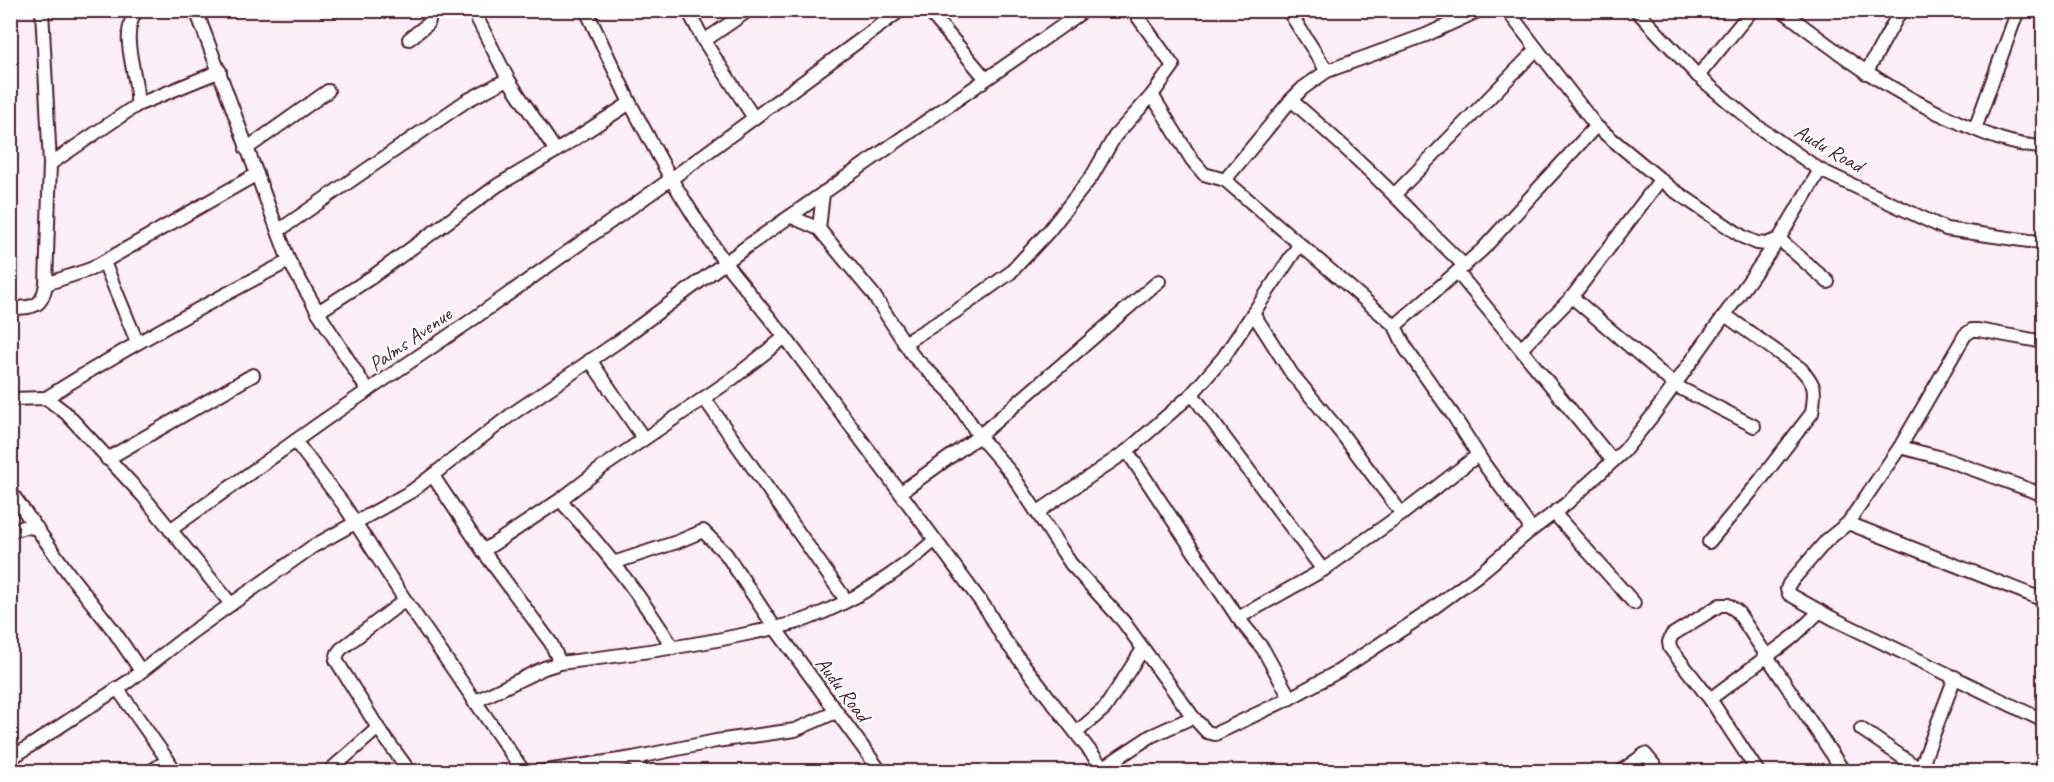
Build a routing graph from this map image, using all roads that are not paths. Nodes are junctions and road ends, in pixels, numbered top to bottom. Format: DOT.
graph roads {
  1 [pos="42,10"];
  2 [pos="137,10"];
  3 [pos="196,10"];
  4 [pos="436,10"];
  5 [pos="472,10"];
  6 [pos="586,10"];
  7 [pos="688,10"];
  8 [pos="749,10"];
  9 [pos="901,10"];
  10 [pos="928,10"];
  11 [pos="1084,10"];
  12 [pos="1133,10"];
  13 [pos="1288,10"];
  14 [pos="1480,10"];
  15 [pos="1507,10"];
  16 [pos="1636,10"];
  17 [pos="1752,10"];
  18 [pos="1782,10"];
  19 [pos="1901,10"];
  20 [pos="2018,10"];
  21 [pos="409,39"];
  22 [pos="705,41"];
  23 [pos="1536,50"];
  24 [pos="220,71"];
  25 [pos="1327,71"];
  26 [pos="1866,73"];
  27 [pos="1698,76"];
  28 [pos="508,78"];
  29 [pos="986,79"];
  30 [pos="328,91"];
  31 [pos="1152,95"];
  32 [pos="1291,100"];
  33 [pos="630,103"];
  34 [pos="136,105"];
  35 [pos="754,118"];
  36 [pos="1596,126"];
  37 [pos="1975,129"];
  38 [pos="2043,147"];
  39 [pos="246,149"];
  40 [pos="556,151"];
  41 [pos="50,164"];
  42 [pos="1820,170"];
  43 [pos="257,174"];
  44 [pos="671,179"];
  45 [pos="1225,180"];
  46 [pos="1660,180"];
  47 [pos="823,193"];
  48 [pos="1394,195"];
  49 [pos="792,217"];
  50 [pos="819,229"];
  51 [pos="278,231"];
  52 [pos="1779,239"];
  53 [pos="2043,242"];
  54 [pos="1299,245"];
  55 [pos="290,261"];
  56 [pos="104,262"];
  57 [pos="725,263"];
  58 [pos="1461,269"];
  59 [pos="1159,281"];
  60 [pos="1828,282"];
  61 [pos="46,284"];
  62 [pos="1572,297"];
  63 [pos="10,308"];
  64 [pos="318,312"];
  65 [pos="1253,313"];
  66 [pos="1725,315"];
  67 [pos="1395,326"];
  68 [pos="785,337"];
  69 [pos="137,342"];
  70 [pos="904,342"];
  71 [pos="2043,342"];
  72 [pos="1521,350"];
  73 [pos="590,360"];
  74 [pos="253,375"];
  75 [pos="1676,386"];
  76 [pos="368,392"];
  77 [pos="1192,394"];
  78 [pos="46,398"];
  79 [pos="704,398"];
  80 [pos="10,399"];
  81 [pos="1754,426"];
  82 [pos="979,436"];
  83 [pos="644,439"];
  84 [pos="295,441"];
  85 [pos="1900,447"];
  86 [pos="1127,451"];
  87 [pos="1478,455"];
  88 [pos="108,459"];
  89 [pos="1613,461"];
  90 [pos="433,476"];
  91 [pos="10,491"];
  92 [pos="901,492"];
  93 [pos="2043,495"];
  94 [pos="560,500"];
  95 [pos="1038,512"];
  96 [pos="1554,513"];
  97 [pos="1402,514"];
  98 [pos="356,523"];
  99 [pos="1848,523"];
  100 [pos="37,528"];
  101 [pos="170,530"];
  102 [pos="1530,531"];
  103 [pos="10,532"];
  104 [pos="935,540"];
  105 [pos="1709,542"];
  106 [pos="483,551"];
  107 [pos="613,563"];
  108 [pos="1323,570"];
  109 [pos="405,600"];
  110 [pos="846,600"];
  111 [pos="2043,600"];
  112 [pos="1634,603"];
  113 [pos="231,604"];
  114 [pos="1821,612"];
  115 [pos="1238,618"];
  116 [pos="775,628"];
  117 [pos="673,648"];
  118 [pos="1143,649"];
  119 [pos="1767,656"];
  120 [pos="560,663"];
  121 [pos="141,671"];
  122 [pos="1955,676"];
  123 [pos="117,688"];
  124 [pos="1290,698"];
  125 [pos="1710,699"];
  126 [pos="474,702"];
  127 [pos="836,712"];
  128 [pos="1193,717"];
  129 [pos="2043,721"];
  130 [pos="378,728"];
  131 [pos="1861,729"];
  132 [pos="1077,732"];
  133 [pos="633,758"];
  134 [pos="10,759"];
  135 [pos="168,760"];
  136 [pos="1105,769"];
  137 [pos="1922,770"];
  138 [pos="150,771"];
  139 [pos="176,771"];
  140 [pos="328,771"];
  141 [pos="410,771"];
  142 [pos="524,771"];
  143 [pos="539,771"];
  144 [pos="643,771"];
  145 [pos="881,771"];
  146 [pos="1620,771"];
  147 [pos="1660,771"];
  148 [pos="1758,771"];
  149 [pos="1844,771"];
  1 -- 41 [label="street"];
  2 -- 34 [label="street"];
  3 -- 24 [label="street"];
  4 -- 21 [label="street"];
  5 -- 28 [label="street"];
  6 -- 33 [label="street"];
  7 -- 22 [label="street"];
  8 -- 22 [label="street"];
  9 -- 35 [label="street, Palms Avenue"];
  10 -- 29 [label="street"];
  11 -- 29 [label="street"];
  12 -- 31 [label="street"];
  13 -- 25 [label="street"];
  14 -- 25 [label="street"];
  15 -- 23 [label="street"];
  16 -- 27 [label="street, Audu Road"];
  17 -- 27 [label="street"];
  18 -- 26 [label="street"];
  19 -- 26 [label="street"];
  20 -- 37 [label="street"];
  22 -- 35 [label="street"];
  23 -- 36 [label="street"];
  23 -- 48 [label="street"];
  24 -- 34 [label="street"];
  24 -- 39 [label="street"];
  25 -- 32 [label="street"];
  26 -- 37 [label="street"];
  27 -- 42 [label="street, Audu Road"];
  28 -- 40 [label="street"];
  28 -- 51 [label="street"];
  29 -- 47 [label="street"];
  30 -- 39 [label="street"];
  31 -- 45 [label="street"];
  31 -- 70 [label="street"];
  32 -- 45 [label="street"];
  32 -- 48 [label="street"];
  33 -- 40 [label="street"];
  33 -- 44 [label="street"];
  34 -- 41 [label="street"];
  35 -- 44 [label="street, Palms Avenue"];
  36 -- 46 [label="street"];
  36 -- 58 [label="street"];
  37 -- 38 [label="street"];
  39 -- 43 [label="street"];
  40 -- 64 [label="street"];
  41 -- 61 [label="street"];
  42 -- 52 [label="street"];
  42 -- 53 [label="street, Audu Road"];
  43 -- 51 [label="street"];
  43 -- 56 [label="street"];
  44 -- 57 [label="street"];
  44 -- 76 [label="street, Palms Avenue"];
  45 -- 54 [label="street"];
  46 -- 52 [label="street"];
  46 -- 62 [label="street"];
  47 -- 49 [label="street"];
  47 -- 50 [label="street"];
  48 -- 58 [label="street"];
  49 -- 50 [label="street"];
  49 -- 57 [label="street"];
  50 -- 70 [label="street"];
  51 -- 55 [label="street"];
  52 -- 60 [label="street"];
  52 -- 66 [label="street"];
  54 -- 65 [label="street"];
  54 -- 67 [label="street"];
  55 -- 64 [label="street"];
  55 -- 69 [label="street"];
  56 -- 61 [label="street"];
  56 -- 69 [label="street"];
  57 -- 68 [label="street"];
  57 -- 73 [label="street"];
  58 -- 67 [label="street"];
  58 -- 72 [label="street"];
  59 -- 82 [label="street"];
  61 -- 63 [label="street"];
  62 -- 72 [label="street"];
  62 -- 75 [label="street"];
  64 -- 76 [label="street"];
  65 -- 77 [label="street"];
  65 -- 97 [label="street"];
  66 -- 75 [label="street"];
  66 -- 105 [label="street"];
  67 -- 87 [label="street"];
  68 -- 79 [label="street"];
  68 -- 92 [label="street"];
  69 -- 78 [label="street"];
  70 -- 82 [label="street"];
  71 -- 85 [label="street"];
  72 -- 89 [label="street"];
  73 -- 83 [label="street"];
  73 -- 90 [label="street"];
  74 -- 88 [label="street"];
  75 -- 81 [label="street"];
  75 -- 89 [label="street"];
  76 -- 84 [label="street, Palms Avenue"];
  77 -- 86 [label="street"];
  77 -- 108 [label="street"];
  78 -- 80 [label="street"];
  78 -- 88 [label="street"];
  79 -- 83 [label="street"];
  79 -- 110 [label="street"];
  82 -- 92 [label="street"];
  82 -- 95 [label="street"];
  83 -- 94 [label="street"];
  84 -- 98 [label="street"];
  84 -- 101 [label="street, Palms Avenue"];
  85 -- 93 [label="street"];
  85 -- 99 [label="street"];
  86 -- 95 [label="street"];
  86 -- 115 [label="street"];
  87 -- 97 [label="street"];
  87 -- 102 [label="street"];
  88 -- 101 [label="street"];
  89 -- 96 [label="street"];
  90 -- 98 [label="street"];
  90 -- 106 [label="street"];
  91 -- 100 [label="street"];
  92 -- 104 [label="street"];
  94 -- 106 [label="street"];
  94 -- 107 [label="street"];
  95 -- 118 [label="street"];
  96 -- 102 [label="street"];
  96 -- 112 [label="street"];
  97 -- 108 [label="street"];
  98 -- 109 [label="street"];
  98 -- 113 [label="street"];
  99 -- 111 [label="street"];
  99 -- 114 [label="street"];
  100 -- 103 [label="street"];
  100 -- 121 [label="street"];
  101 -- 113 [label="street"];
  102 -- 124 [label="street"];
  104 -- 110 [label="street"];
  104 -- 132 [label="street"];
  106 -- 120 [label="street"];
  107 -- 116 [label="street, Audu Road"];
  107 -- 117 [label="street"];
  108 -- 115 [label="street"];
  109 -- 126 [label="street"];
  109 -- 130 [label="street"];
  110 -- 116 [label="street"];
  113 -- 121 [label="street"];
  114 -- 119 [label="street"];
  114 -- 122 [label="street"];
  115 -- 124 [label="street"];
  116 -- 117 [label="street"];
  116 -- 127 [label="street, Audu Road"];
  117 -- 120 [label="street"];
  118 -- 128 [label="street"];
  118 -- 132 [label="street"];
  119 -- 125 [label="street"];
  119 -- 125 [label="street"];
  119 -- 149 [label="street"];
  120 -- 126 [label="street"];
  121 -- 123 [label="street"];
  122 -- 129 [label="street"];
  122 -- 137 [label="street"];
  123 -- 134 [label="street"];
  123 -- 135 [label="street"];
  124 -- 128 [label="street"];
  125 -- 148 [label="street"];
  126 -- 142 [label="street"];
  127 -- 133 [label="street"];
  127 -- 145 [label="street, Audu Road"];
  128 -- 136 [label="street"];
  130 -- 140 [label="street"];
  130 -- 141 [label="street"];
  131 -- 137 [label="street"];
  132 -- 136 [label="street"];
  133 -- 143 [label="street"];
  133 -- 144 [label="street"];
  135 -- 138 [label="street"];
  135 -- 139 [label="street"];
  146 -- 147 [label="street"];
}
